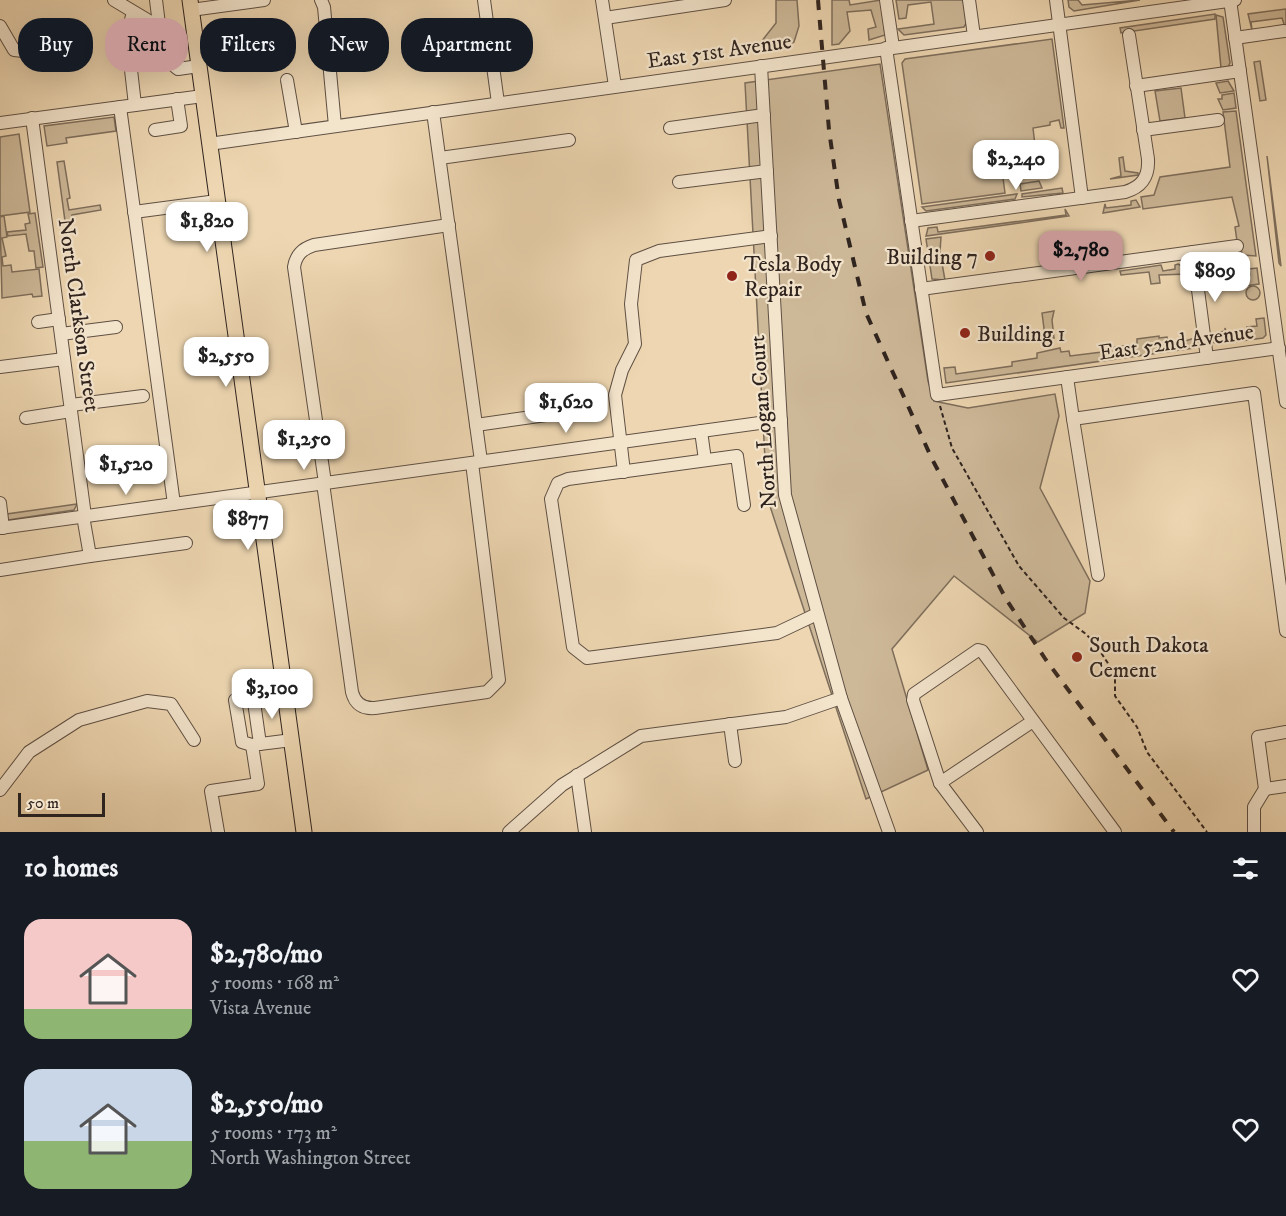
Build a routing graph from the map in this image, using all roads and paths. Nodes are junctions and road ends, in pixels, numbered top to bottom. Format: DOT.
graph roads {
  1 [pos="114,0"];
  2 [pos="156,0"];
  3 [pos="264,0"];
  4 [pos="321,0"];
  5 [pos="484,0"];
  6 [pos="602,0"];
  7 [pos="725,0"];
  8 [pos="886,0"];
  9 [pos="969,0"];
  10 [pos="1056,0"];
  11 [pos="1230,0"];
  12 [pos="1235,0"];
  13 [pos="191,5"];
  14 [pos="1146,6"];
  15 [pos="133,12"];
  16 [pos="131,18"];
  17 [pos="143,18"];
  18 [pos="158,18"];
  19 [pos="605,18"];
  20 [pos="1059,24"];
  21 [pos="0,26"];
  22 [pos="1284,32"];
  23 [pos="1129,35"];
  24 [pos="974,36"];
  25 [pos="1235,38"];
  26 [pos="890,48"];
  27 [pos="18,50"];
  28 [pos="199,66"];
  29 [pos="761,66"];
  30 [pos="188,68"];
  31 [pos="1240,71"];
  32 [pos="130,72"];
  33 [pos="287,80"];
  34 [pos="615,86"];
  35 [pos="1136,86"];
  36 [pos="203,96"];
  37 [pos="177,99"];
  38 [pos="498,103"];
  39 [pos="135,105"];
  40 [pos="120,107"];
  41 [pos="433,112"];
  42 [pos="764,115"];
  43 [pos="32,118"];
  44 [pos="1218,120"];
  45 [pos="0,123"];
  46 [pos="335,126"];
  47 [pos="670,128"];
  48 [pos="155,130"];
  49 [pos="1143,130"];
  50 [pos="296,132"];
  51 [pos="569,140"];
  52 [pos="209,144"];
  53 [pos="440,158"];
  54 [pos="767,171"];
  55 [pos="679,182"];
  56 [pos="1082,198"];
  57 [pos="217,201"];
  58 [pos="134,213"];
  59 [pos="911,221"];
  60 [pos="449,225"];
  61 [pos="771,236"];
  62 [pos="1237,246"];
  63 [pos="1193,252"];
  64 [pos="921,289"];
  65 [pos="59,319"];
  66 [pos="38,322"];
  67 [pos="116,327"];
  68 [pos="61,334"];
  69 [pos="1279,348"];
  70 [pos="1207,358"];
  71 [pos="64,359"];
  72 [pos="0,367"];
  73 [pos="1067,377"];
  74 [pos="937,395"];
  75 [pos="142,396"];
  76 [pos="1286,402"];
  77 [pos="71,408"];
  78 [pos="574,411"];
  79 [pos="26,418"];
  80 [pos="1074,419"];
  81 [pos="781,420"];
  82 [pos="476,425"];
  83 [pos="701,431"];
  84 [pos="620,442"];
  85 [pos="705,460"];
  86 [pos="477,462"];
  87 [pos="624,472"];
  88 [pos="324,483"];
  89 [pos="257,493"];
  90 [pos="0,503"];
  91 [pos="174,504"];
  92 [pos="744,505"];
  93 [pos="84,516"];
  94 [pos="2,528"];
  95 [pos="186,543"];
  96 [pos="90,556"];
  97 [pos="0,570"];
  98 [pos="1098,575"];
  99 [pos="817,614"];
  100 [pos="1286,631"];
  101 [pos="253,695"];
  102 [pos="841,698"];
  103 [pos="235,700"];
  104 [pos="1033,721"];
  105 [pos="730,724"];
  106 [pos="1286,732"];
  107 [pos="194,740"];
  108 [pos="292,740"];
  109 [pos="256,745"];
  110 [pos="735,761"];
  111 [pos="577,775"];
  112 [pos="940,783"];
  113 [pos="1286,786"];
  114 [pos="1265,789"];
  115 [pos="0,790"];
  116 [pos="975,830"];
  117 [pos="218,832"];
  118 [pos="304,832"];
  119 [pos="509,832"];
  120 [pos="585,832"];
  121 [pos="889,832"];
  122 [pos="1114,832"];
  123 [pos="1207,832"];
  124 [pos="1254,832"];
  1 -- 15 [label="street"];
  2 -- 18 [label="street"];
  3 -- 13 [label="street"];
  4 -- 46 [label="street"];
  5 -- 38 [label="street"];
  6 -- 19 [label="street"];
  7 -- 19 [label="street"];
  8 -- 26 [label="street"];
  9 -- 24 [label="street"];
  10 -- 20 [label="street"];
  11 -- 12 [label="street, East 51st Avenue"];
  11 -- 14 [label="street, East 51st Avenue"];
  11 -- 25 [label="street"];
  13 -- 28 [label="main road"];
  14 -- 20 [label="street, East 51st Avenue"];
  15 -- 16 [label="street"];
  15 -- 17 [label="street"];
  19 -- 34 [label="street"];
  20 -- 24 [label="street, East 51st Avenue"];
  20 -- 56 [label="street"];
  21 -- 27 [label="street"];
  22 -- 25 [label="street"];
  23 -- 35 [label="street"];
  24 -- 26 [label="street, East 51st Avenue"];
  25 -- 31 [label="street"];
  26 -- 29 [label="street, East 51st Avenue"];
  26 -- 59 [label="street"];
  28 -- 30 [label="street"];
  28 -- 36 [label="main road"];
  29 -- 34 [label="street, East 51st Avenue"];
  29 -- 42 [label="street, North Logan Court"];
  31 -- 35 [label="street"];
  31 -- 69 [label="street"];
  32 -- 39 [label="street"];
  33 -- 50 [label="street"];
  34 -- 38 [label="street, East 51st Avenue"];
  35 -- 49 [label="street"];
  36 -- 37 [label="street"];
  36 -- 52 [label="main road"];
  37 -- 39 [label="street"];
  37 -- 48 [label="street"];
  38 -- 41 [label="street, East 51st Avenue"];
  39 -- 40 [label="street"];
  40 -- 43 [label="street"];
  40 -- 58 [label="street"];
  41 -- 46 [label="street, East 51st Avenue"];
  41 -- 53 [label="street"];
  42 -- 47 [label="street"];
  42 -- 54 [label="street, North Logan Court"];
  43 -- 45 [label="street"];
  43 -- 65 [label="street, North Clarkson Street"];
  44 -- 49 [label="street"];
  46 -- 50 [label="street, East 51st Avenue"];
  49 -- 56 [label="street"];
  50 -- 52 [label="street, East 51st Avenue"];
  51 -- 53 [label="street"];
  52 -- 57 [label="main road"];
  53 -- 60 [label="street"];
  54 -- 55 [label="street"];
  54 -- 61 [label="street, North Logan Court"];
  56 -- 59 [label="street"];
  57 -- 58 [label="street"];
  57 -- 89 [label="main road"];
  58 -- 91 [label="street"];
  59 -- 64 [label="street"];
  60 -- 82 [label="street"];
  60 -- 88 [label="street"];
  61 -- 81 [label="street, North Logan Court"];
  61 -- 84 [label="street"];
  62 -- 63 [label="street"];
  63 -- 64 [label="street"];
  63 -- 70 [label="street"];
  64 -- 74 [label="street"];
  65 -- 66 [label="street"];
  65 -- 68 [label="street, North Clarkson Street"];
  67 -- 68 [label="street"];
  68 -- 71 [label="street, North Clarkson Street"];
  69 -- 70 [label="street, East 52nd Avenue"];
  69 -- 76 [label="street"];
  70 -- 73 [label="street, East 52nd Avenue"];
  71 -- 72 [label="street"];
  71 -- 77 [label="street, North Clarkson Street"];
  73 -- 74 [label="street, East 52nd Avenue"];
  73 -- 80 [label="street"];
  74 -- 123 [label="path"];
  75 -- 77 [label="street"];
  77 -- 79 [label="street"];
  77 -- 93 [label="street, North Clarkson Street"];
  78 -- 82 [label="street"];
  80 -- 98 [label="street"];
  80 -- 100 [label="street"];
  81 -- 83 [label="street"];
  81 -- 99 [label="street, North Logan Court"];
  82 -- 86 [label="street"];
  83 -- 84 [label="street"];
  83 -- 85 [label="street"];
  84 -- 86 [label="street"];
  84 -- 87 [label="street"];
  85 -- 87 [label="street"];
  85 -- 92 [label="street"];
  86 -- 88 [label="street"];
  86 -- 88 [label="street"];
  87 -- 99 [label="street"];
  88 -- 89 [label="street"];
  89 -- 91 [label="street"];
  89 -- 108 [label="main road"];
  90 -- 94 [label="street"];
  91 -- 93 [label="street"];
  93 -- 94 [label="street"];
  93 -- 96 [label="street, North Clarkson Street"];
  95 -- 96 [label="street"];
  96 -- 97 [label="street"];
  99 -- 102 [label="street, North Logan Court"];
  101 -- 109 [label="street"];
  102 -- 105 [label="street"];
  102 -- 121 [label="street, North Logan Court"];
  103 -- 109 [label="street"];
  104 -- 112 [label="street"];
  104 -- 112 [label="street"];
  104 -- 122 [label="street"];
  105 -- 110 [label="street"];
  105 -- 111 [label="street"];
  106 -- 114 [label="street"];
  107 -- 115 [label="street"];
  108 -- 109 [label="street"];
  108 -- 118 [label="main road"];
  109 -- 117 [label="street"];
  111 -- 119 [label="street"];
  111 -- 120 [label="street"];
  112 -- 116 [label="street"];
  113 -- 114 [label="street"];
  114 -- 124 [label="street"];
}
